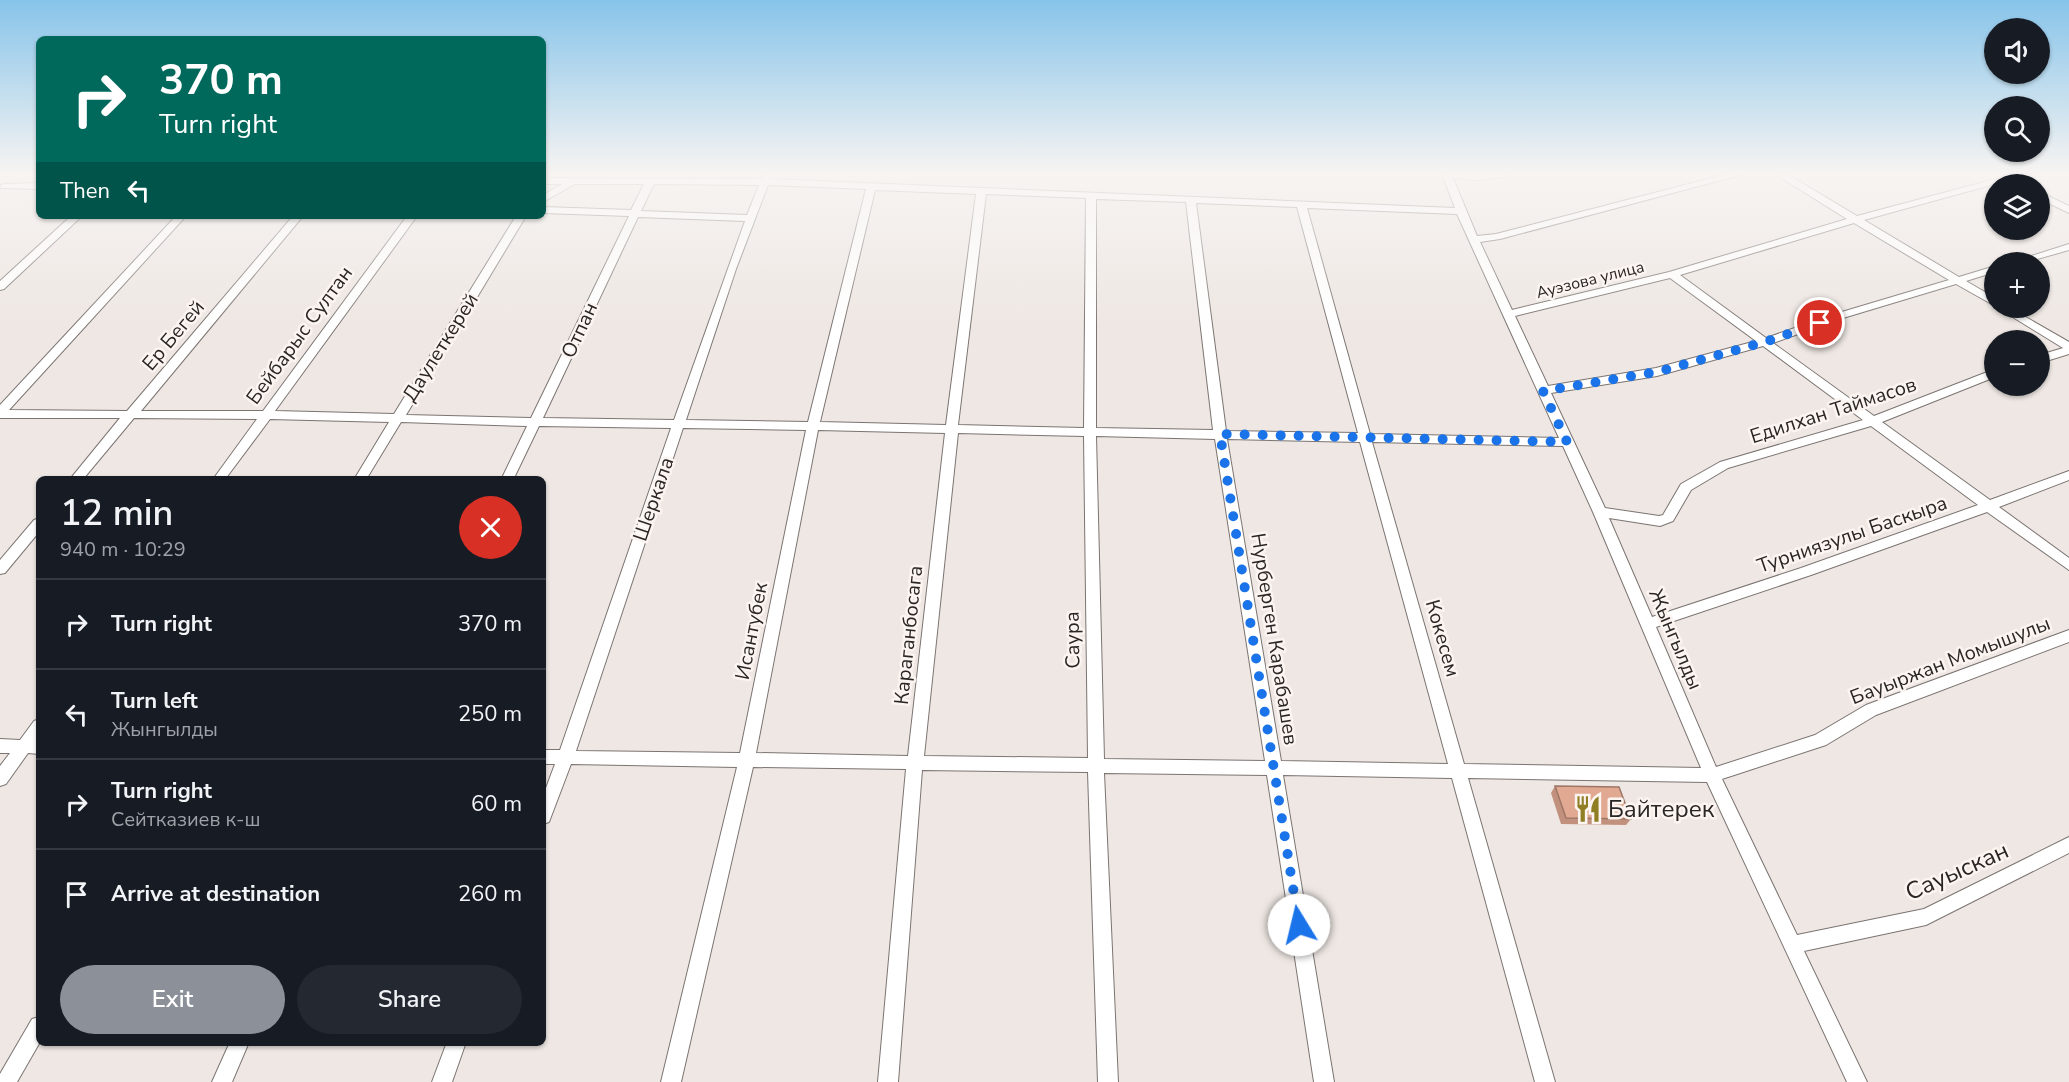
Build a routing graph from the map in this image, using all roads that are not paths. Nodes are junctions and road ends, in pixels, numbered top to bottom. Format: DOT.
graph roads {
  1 [pos="68,224"];
  2 [pos="173,224"];
  3 [pos="291,224"];
  4 [pos="406,224"];
  5 [pos="516,224"];
  6 [pos="628,224"];
  7 [pos="747,224"];
  8 [pos="862,224"];
  9 [pos="977,224"];
  10 [pos="1091,224"];
  11 [pos="1194,224"];
  12 [pos="1307,224"];
  13 [pos="1468,224"];
  14 [pos="1544,224"];
  15 [pos="1839,224"];
  16 [pos="1866,224"];
  17 [pos="1475,239"];
  18 [pos="2069,247"];
  19 [pos="2050,252"];
  20 [pos="1984,272"];
  21 [pos="1672,274"];
  22 [pos="1957,280"];
  23 [pos="0,287"];
  24 [pos="1984,296"];
  25 [pos="1508,314"];
  26 [pos="2020,318"];
  27 [pos="1765,342"];
  28 [pos="2069,348"];
  29 [pos="2050,355"];
  30 [pos="1984,377"];
  31 [pos="1543,391"];
  32 [pos="0,413"];
  33 [pos="266,414"];
  34 [pos="131,416"];
  35 [pos="396,417"];
  36 [pos="1874,421"];
  37 [pos="536,422"];
  38 [pos="679,424"];
  39 [pos="813,426"];
  40 [pos="951,428"];
  41 [pos="1090,431"];
  42 [pos="1220,434"];
  43 [pos="1363,436"];
  44 [pos="1567,442"];
  45 [pos="2069,475"];
  46 [pos="79,476"];
  47 [pos="221,476"];
  48 [pos="362,476"];
  49 [pos="509,476"];
  50 [pos="1988,507"];
  51 [pos="1599,512"];
  52 [pos="36,527"];
  53 [pos="2069,566"];
  54 [pos="0,569"];
  55 [pos="1647,624"];
  56 [pos="2069,636"];
  57 [pos="0,746"];
  58 [pos="31,747"];
  59 [pos="546,757"];
  60 [pos="566,757"];
  61 [pos="747,760"];
  62 [pos="915,763"];
  63 [pos="1096,765"];
  64 [pos="1274,768"];
  65 [pos="1460,771"];
  66 [pos="1712,775"];
  67 [pos="0,779"];
  68 [pos="546,809"];
  69 [pos="2069,845"];
  70 [pos="1791,945"];
  71 [pos="36,1031"];
  72 [pos="238,1046"];
  73 [pos="456,1046"];
  74 [pos="6,1082"];
  75 [pos="222,1082"];
  76 [pos="442,1082"];
  77 [pos="671,1082"];
  78 [pos="888,1082"];
  79 [pos="1108,1082"];
  80 [pos="1324,1082"];
  81 [pos="1545,1082"];
  82 [pos="1857,1082"];
  1 -- 23 [label="street"];
  2 -- 32 [label="street"];
  3 -- 34 [label="street, Ер Бегей"];
  4 -- 33 [label="street, Бейбарыс Султан"];
  5 -- 35 [label="street, Даулеткерей"];
  6 -- 37 [label="street, Отпан"];
  7 -- 38 [label="street, Шеркала"];
  8 -- 39 [label="street, Исантубек"];
  9 -- 40 [label="street, Караганбосага"];
  10 -- 41 [label="street, Саура"];
  11 -- 42 [label="street, Нурберген Карабашев"];
  12 -- 43 [label="street, Кокесем"];
  13 -- 17 [label="street, Жынгылды"];
  14 -- 17 [label="street"];
  15 -- 21 [label="street, Ауэзова улица"];
  16 -- 22 [label="street"];
  17 -- 25 [label="street, Жынгылды"];
  18 -- 19 [label="street"];
  20 -- 22 [label="street"];
  21 -- 25 [label="street, Ауэзова улица"];
  21 -- 27 [label="street"];
  22 -- 24 [label="street"];
  22 -- 27 [label="street"];
  25 -- 31 [label="street, Жынгылды"];
  26 -- 28 [label="street"];
  27 -- 31 [label="street"];
  27 -- 36 [label="street"];
  28 -- 29 [label="street"];
  30 -- 36 [label="street, Едилхан Таймасов"];
  31 -- 44 [label="street, Жынгылды"];
  32 -- 34 [label="street"];
  33 -- 34 [label="street"];
  33 -- 35 [label="street"];
  33 -- 47 [label="street, Бейбарыс Султан"];
  34 -- 46 [label="street, Ер Бегей"];
  35 -- 37 [label="street"];
  35 -- 48 [label="street, Даулеткерей"];
  36 -- 50 [label="street"];
  36 -- 51 [label="street, Едилхан Таймасов"];
  37 -- 38 [label="street"];
  37 -- 49 [label="street, Отпан"];
  38 -- 39 [label="street"];
  38 -- 60 [label="street, Шеркала"];
  39 -- 40 [label="street"];
  39 -- 61 [label="street, Исантубек"];
  40 -- 41 [label="street"];
  40 -- 62 [label="street, Караганбосага"];
  41 -- 42 [label="street"];
  41 -- 63 [label="street, Саура"];
  42 -- 43 [label="street"];
  42 -- 64 [label="street, Нурберген Карабашев"];
  43 -- 44 [label="street"];
  43 -- 65 [label="street, Кокесем"];
  44 -- 51 [label="street, Жынгылды"];
  45 -- 50 [label="street, Турниязулы Баскыра"];
  50 -- 53 [label="street"];
  50 -- 55 [label="street, Турниязулы Баскыра"];
  51 -- 55 [label="street, Жынгылды"];
  52 -- 54 [label="street"];
  55 -- 66 [label="street, Жынгылды"];
  56 -- 66 [label="street, Бауыржан Момышулы"];
  57 -- 58 [label="street"];
  58 -- 67 [label="street"];
  59 -- 60 [label="street, Бауыржан Момышулы"];
  60 -- 61 [label="street, Бауыржан Момышулы"];
  60 -- 68 [label="street, Шеркала"];
  61 -- 62 [label="street, Бауыржан Момышулы"];
  61 -- 77 [label="street, Исантубек"];
  62 -- 63 [label="street, Бауыржан Момышулы"];
  62 -- 78 [label="street, Караганбосага"];
  63 -- 64 [label="street, Бауыржан Момышулы"];
  63 -- 79 [label="street, Саура"];
  64 -- 65 [label="street, Бауыржан Момышулы"];
  64 -- 80 [label="street, Нурберген Карабашев"];
  65 -- 66 [label="street, Бауыржан Момышулы"];
  65 -- 81 [label="street, Кокесем"];
  66 -- 70 [label="street, Жынгылды"];
  69 -- 70 [label="street, Сауыскан"];
  70 -- 82 [label="street, Жынгылды"];
  71 -- 74 [label="street"];
  72 -- 75 [label="street"];
  73 -- 76 [label="street"];
}
